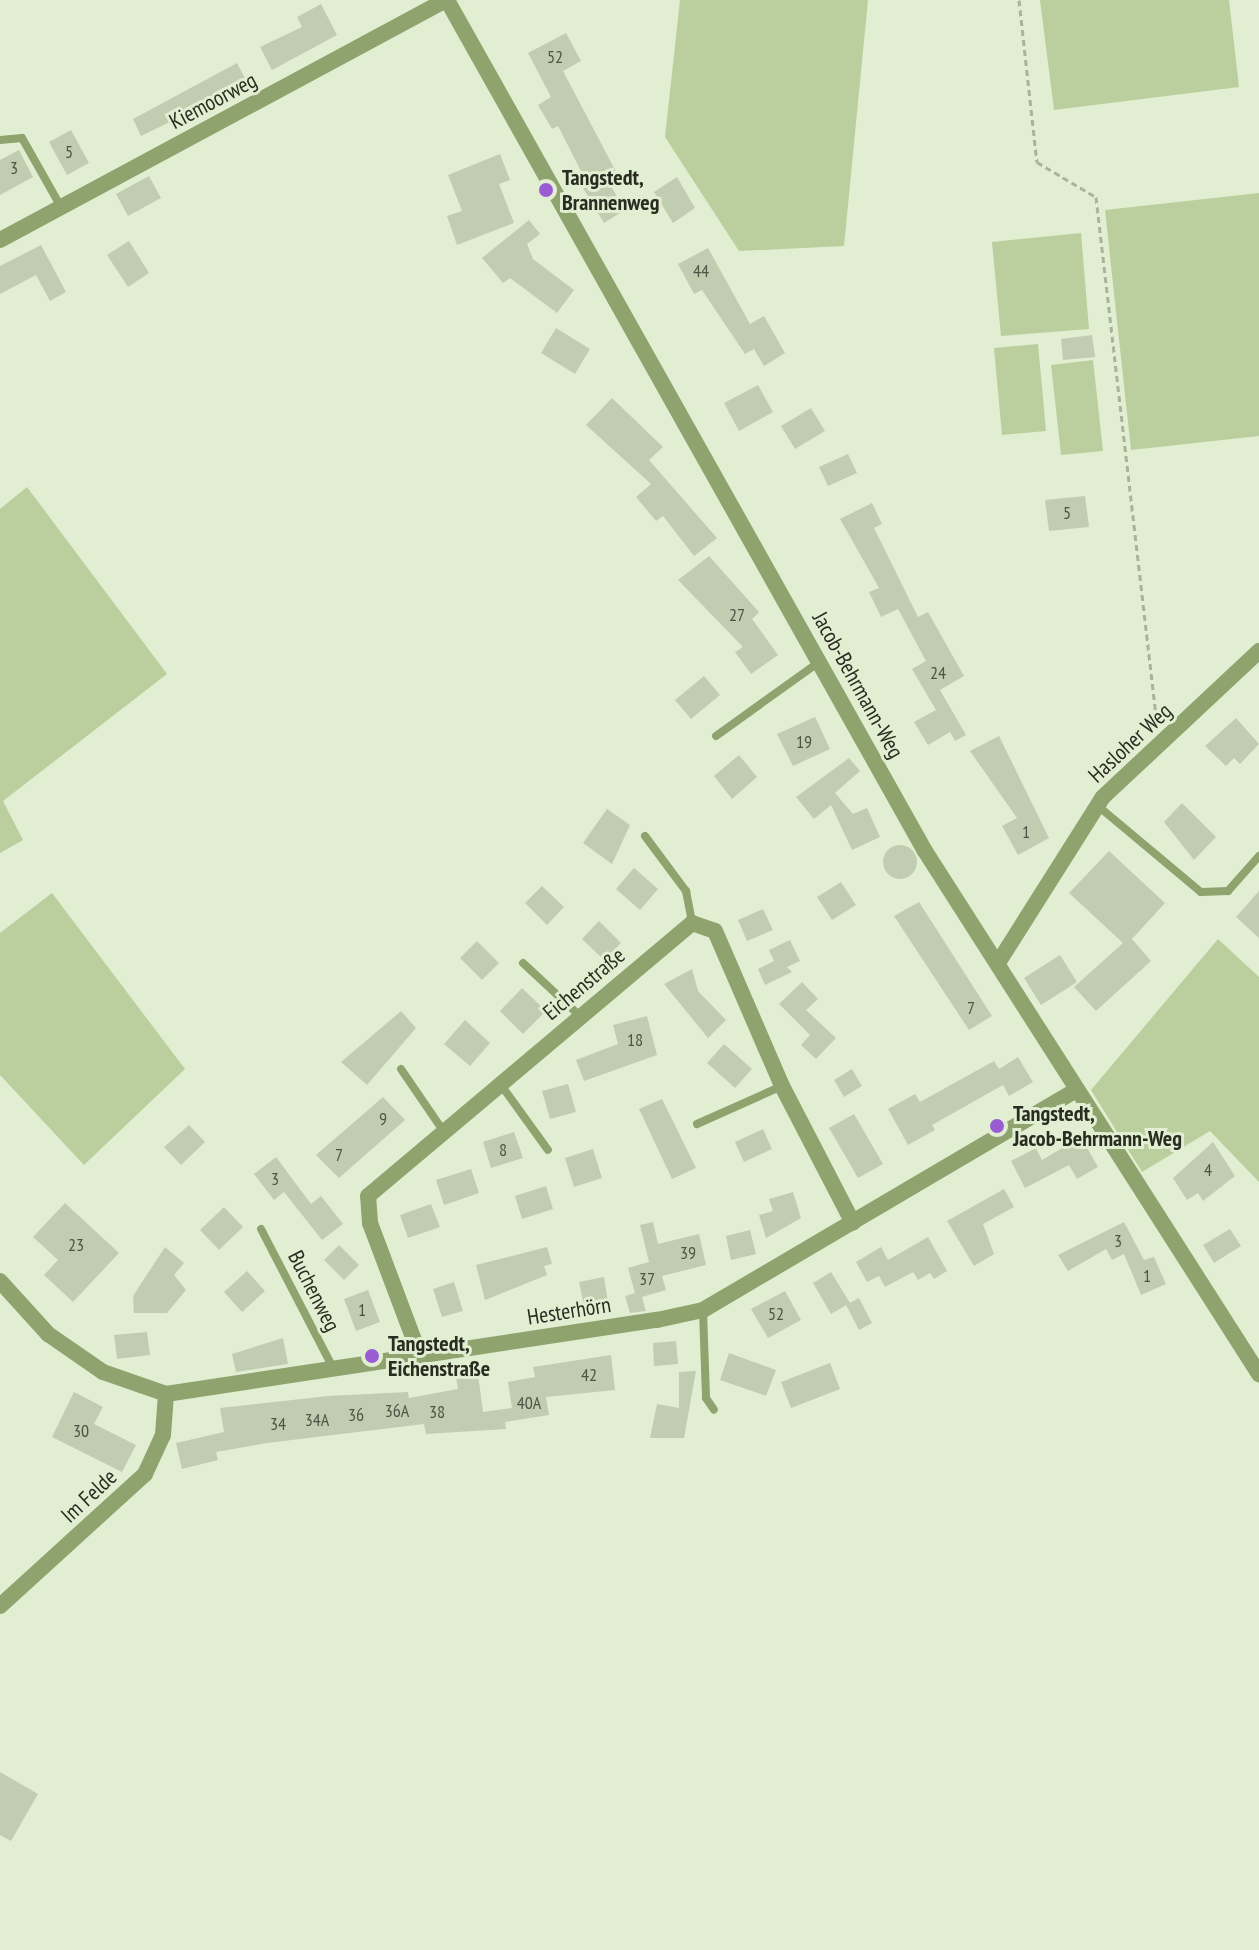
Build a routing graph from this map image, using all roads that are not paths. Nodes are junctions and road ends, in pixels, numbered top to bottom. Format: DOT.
graph roads {
  1 [pos="446,0"];
  2 [pos="0,140"];
  3 [pos="61,207"];
  4 [pos="0,240"];
  5 [pos="1259,651"];
  6 [pos="820,662"];
  7 [pos="716,736"];
  8 [pos="1097,806"];
  9 [pos="645,836"];
  10 [pos="1259,856"];
  11 [pos="692,923"];
  12 [pos="523,963"];
  13 [pos="998,963"];
  14 [pos="580,1016"];
  15 [pos="401,1069"];
  16 [pos="501,1085"];
  17 [pos="782,1086"];
  18 [pos="1077,1090"];
  19 [pos="697,1124"];
  20 [pos="445,1133"];
  21 [pos="548,1150"];
  22 [pos="853,1223"];
  23 [pos="261,1229"];
  24 [pos="0,1281"];
  25 [pos="703,1310"];
  26 [pos="420,1356"];
  27 [pos="334,1370"];
  28 [pos="1259,1374"];
  29 [pos="166,1394"];
  30 [pos="714,1410"];
  31 [pos="0,1606"];
  1 -- 3 [label="street, Kiemoorweg"];
  1 -- 6 [label="street, Jacob-Behrmann-Weg"];
  2 -- 3 [label="lane"];
  3 -- 4 [label="street, Kiemoorweg"];
  5 -- 8 [label="street, Hasloher Weg"];
  6 -- 7 [label="lane"];
  6 -- 13 [label="street, Jacob-Behrmann-Weg"];
  8 -- 10 [label="lane"];
  8 -- 13 [label="street, Hasloher Weg"];
  9 -- 11 [label="lane"];
  11 -- 14 [label="street, Eichenstraße"];
  11 -- 17 [label="street"];
  12 -- 14 [label="lane"];
  13 -- 18 [label="street, Jacob-Behrmann-Weg"];
  14 -- 16 [label="street, Eichenstraße"];
  15 -- 20 [label="lane"];
  16 -- 20 [label="street, Eichenstraße"];
  16 -- 21 [label="lane"];
  17 -- 19 [label="lane"];
  17 -- 22 [label="street"];
  18 -- 22 [label="street, Hesterhörn"];
  18 -- 28 [label="street, Jacob-Behrmann-Weg"];
  20 -- 26 [label="street, Eichenstraße"];
  22 -- 25 [label="street, Hesterhörn"];
  23 -- 27 [label="lane, Buchenweg"];
  24 -- 29 [label="street, Hesterhörn"];
  25 -- 26 [label="street, Hesterhörn"];
  25 -- 30 [label="lane"];
  26 -- 27 [label="street, Hesterhörn"];
  27 -- 29 [label="street, Hesterhörn"];
  29 -- 31 [label="street, Im Felde"];
}
